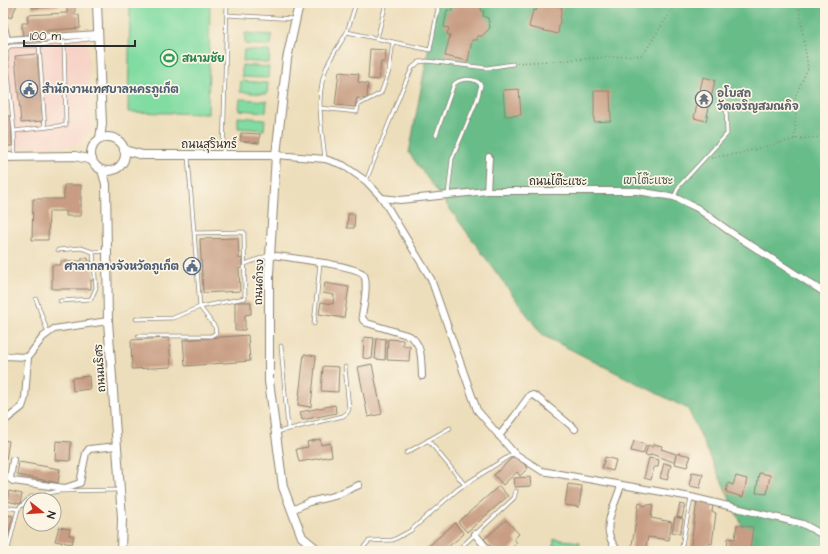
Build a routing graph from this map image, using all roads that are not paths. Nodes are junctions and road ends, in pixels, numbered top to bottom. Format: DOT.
graph roads {
  1 [pos="97,3"];
  2 [pos="227,3"];
  3 [pos="301,3"];
  4 [pos="356,3"];
  5 [pos="386,3"];
  6 [pos="439,3"];
  7 [pos="226,15"];
  8 [pos="296,19"];
  9 [pos="3,22"];
  10 [pos="347,32"];
  11 [pos="98,36"];
  12 [pos="377,39"];
  13 [pos="7,40"];
  14 [pos="393,42"];
  15 [pos="64,43"];
  16 [pos="39,45"];
  17 [pos="3,47"];
  18 [pos="513,64"];
  19 [pos="726,105"];
  20 [pos="320,108"];
  21 [pos="102,124"];
  22 [pos="45,128"];
  23 [pos="14,131"];
  24 [pos="436,135"];
  25 [pos="110,137"];
  26 [pos="100,139"];
  27 [pos="92,150"];
  28 [pos="124,150"];
  29 [pos="143,154"];
  30 [pos="188,155"];
  31 [pos="222,155"];
  32 [pos="276,155"];
  33 [pos="75,156"];
  34 [pos="3,157"];
  35 [pos="15,157"];
  36 [pos="488,157"];
  37 [pos="325,159"];
  38 [pos="92,160"];
  39 [pos="124,160"];
  40 [pos="102,170"];
  41 [pos="112,170"];
  42 [pos="366,181"];
  43 [pos="106,184"];
  44 [pos="487,191"];
  45 [pos="448,195"];
  46 [pos="674,197"];
  47 [pos="382,198"];
  48 [pos="194,233"];
  49 [pos="58,250"];
  50 [pos="107,251"];
  51 [pos="93,252"];
  52 [pos="271,255"];
  53 [pos="320,263"];
  54 [pos="245,264"];
  55 [pos="108,287"];
  56 [pos="96,288"];
  57 [pos="825,294"];
  58 [pos="36,298"];
  59 [pos="60,301"];
  60 [pos="200,307"];
  61 [pos="136,319"];
  62 [pos="108,321"];
  63 [pos="314,324"];
  64 [pos="48,333"];
  65 [pos="138,336"];
  66 [pos="281,346"];
  67 [pos="3,356"];
  68 [pos="28,357"];
  69 [pos="345,368"];
  70 [pos="422,376"];
  71 [pos="3,422"];
  72 [pos="450,428"];
  73 [pos="288,429"];
  74 [pos="575,429"];
  75 [pos="275,432"];
  76 [pos="499,436"];
  77 [pos="428,440"];
  78 [pos="117,446"];
  79 [pos="406,453"];
  80 [pos="514,453"];
  81 [pos="13,460"];
  82 [pos="359,485"];
  83 [pos="465,485"];
  84 [pos="621,485"];
  85 [pos="120,490"];
  86 [pos="516,491"];
  87 [pos="691,497"];
  88 [pos="3,507"];
  89 [pos="18,509"];
  90 [pos="292,510"];
  91 [pos="474,534"];
  92 [pos="825,536"];
  93 [pos="8,549"];
  94 [pos="121,551"];
  95 [pos="319,551"];
  96 [pos="360,551"];
  97 [pos="457,551"];
  98 [pos="489,551"];
  99 [pos="618,551"];
  100 [pos="681,551"];
  1 -- 11 [label="street"];
  2 -- 7 [label="lane"];
  3 -- 8 [label="street, ถนนดำรง"];
  4 -- 10 [label="lane"];
  5 -- 12 [label="lane"];
  6 -- 14 [label="lane"];
  7 -- 8 [label="lane"];
  7 -- 31 [label="lane"];
  8 -- 32 [label="street, ถนนดำรง"];
  9 -- 13 [label="street"];
  10 -- 12 [label="lane"];
  10 -- 20 [label="lane"];
  11 -- 13 [label="street"];
  11 -- 15 [label="lane"];
  11 -- 21 [label="street"];
  12 -- 14 [label="lane"];
  13 -- 17 [label="street"];
  14 -- 20 [label="lane"];
  15 -- 16 [label="lane"];
  15 -- 22 [label="lane"];
  16 -- 22 [label="lane"];
  16 -- 23 [label="lane"];
  18 -- 42 [label="lane"];
  19 -- 46 [label="lane"];
  20 -- 37 [label="lane"];
  21 -- 25 [label="street"];
  21 -- 26 [label="street"];
  22 -- 23 [label="lane"];
  23 -- 35 [label="lane"];
  24 -- 45 [label="lane"];
  25 -- 26 [label="street"];
  25 -- 28 [label="street"];
  26 -- 27 [label="street"];
  27 -- 33 [label="street"];
  27 -- 38 [label="street"];
  28 -- 29 [label="street, ถนนสุรินทร์"];
  28 -- 39 [label="street"];
  29 -- 30 [label="street, ถนนสุรินทร์"];
  29 -- 39 [label="street, ถนนสุรินทร์"];
  30 -- 31 [label="street, ถนนสุรินทร์"];
  30 -- 48 [label="lane"];
  31 -- 32 [label="street, ถนนสุรินทร์"];
  32 -- 37 [label="street"];
  32 -- 52 [label="street, ถนนดำรง"];
  33 -- 35 [label="street"];
  33 -- 38 [label="street"];
  34 -- 35 [label="street"];
  36 -- 44 [label="street"];
  37 -- 42 [label="street"];
  38 -- 40 [label="street"];
  39 -- 41 [label="street"];
  40 -- 41 [label="street"];
  40 -- 43 [label="street, ถนนนริศร"];
  41 -- 43 [label="street, ถนนนริศร"];
  42 -- 47 [label="street"];
  43 -- 50 [label="street, ถนนนริศร"];
  44 -- 45 [label="street, ถนนโต๊ะแซะ"];
  44 -- 46 [label="street, ถนนโต๊ะแซะ"];
  45 -- 47 [label="street, ถนนโต๊ะแซะ"];
  46 -- 57 [label="street, ถนนโต๊ะแซะ"];
  47 -- 76 [label="street"];
  48 -- 54 [label="lane"];
  48 -- 60 [label="lane"];
  49 -- 51 [label="lane"];
  50 -- 51 [label="lane"];
  50 -- 55 [label="street, ถนนนริศร"];
  51 -- 56 [label="lane"];
  52 -- 53 [label="street"];
  52 -- 54 [label="lane"];
  52 -- 75 [label="street, ถนนดำรง"];
  53 -- 63 [label="lane"];
  53 -- 70 [label="street"];
  54 -- 60 [label="lane"];
  55 -- 56 [label="lane"];
  55 -- 62 [label="street, ถนนนริศร"];
  56 -- 59 [label="lane"];
  58 -- 64 [label="lane"];
  60 -- 61 [label="lane"];
  60 -- 65 [label="lane"];
  62 -- 64 [label="street"];
  62 -- 78 [label="street, ถนนนริศร"];
  64 -- 68 [label="street"];
  66 -- 73 [label="lane"];
  67 -- 68 [label="street"];
  68 -- 71 [label="street"];
  69 -- 73 [label="lane"];
  72 -- 77 [label="lane"];
  73 -- 75 [label="lane"];
  74 -- 76 [label="street"];
  75 -- 90 [label="street, ถนนดำรง"];
  76 -- 80 [label="street"];
  77 -- 79 [label="lane"];
  77 -- 83 [label="lane"];
  78 -- 81 [label="street"];
  78 -- 85 [label="street, ถนนนริศร"];
  80 -- 83 [label="lane"];
  80 -- 84 [label="street"];
  82 -- 90 [label="street"];
  83 -- 96 [label="lane"];
  84 -- 87 [label="street"];
  84 -- 99 [label="street"];
  85 -- 89 [label="lane"];
  85 -- 94 [label="street, ถนนนริศร"];
  86 -- 91 [label="lane"];
  87 -- 92 [label="street"];
  87 -- 100 [label="lane"];
  88 -- 89 [label="lane"];
  89 -- 93 [label="lane"];
  90 -- 95 [label="street, ถนนดำรง"];
  91 -- 97 [label="lane"];
  91 -- 98 [label="street"];
}
